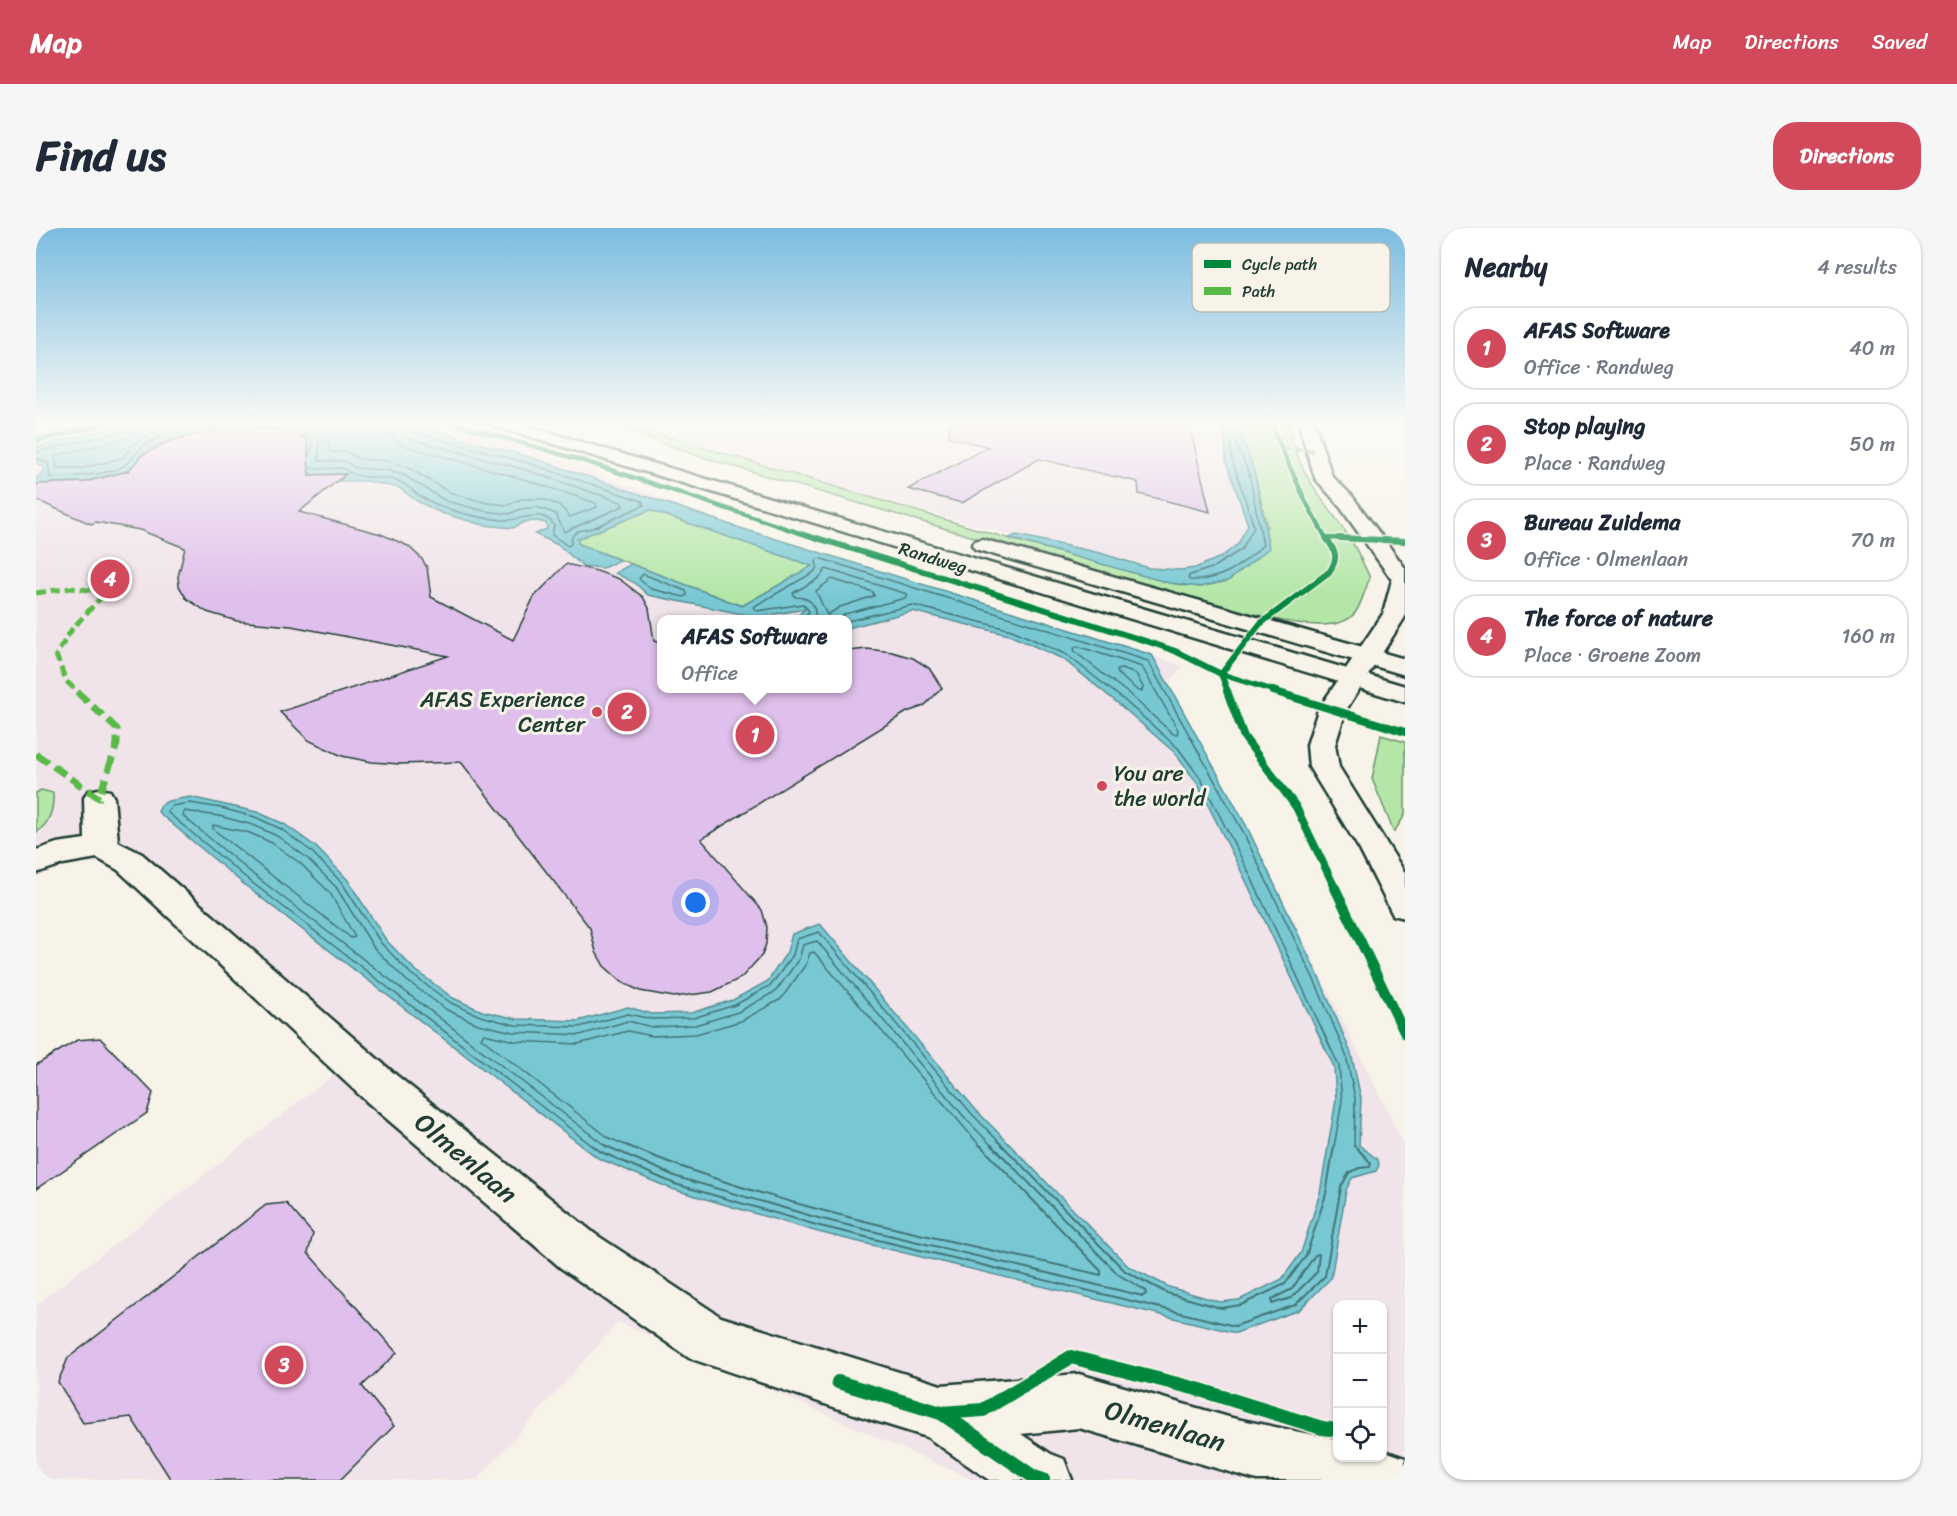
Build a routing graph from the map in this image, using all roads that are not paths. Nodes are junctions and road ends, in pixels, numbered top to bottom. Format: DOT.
graph roads {
  1 [pos="702,480"];
  2 [pos="758,480"];
  3 [pos="1326,480"];
  4 [pos="791,490"];
  5 [pos="961,539"];
  6 [pos="1405,667"];
  7 [pos="1361,668"];
  8 [pos="1405,694"];
  9 [pos="99,798"];
  10 [pos="102,847"];
  11 [pos="36,862"];
  12 [pos="1405,906"];
  13 [pos="941,1413"];
  14 [pos="1043,1480"];
  15 [pos="1387,1480"];
  1 -- 7 [label="main road, Randweg"];
  2 -- 4 [label="main road"];
  3 -- 7 [label="main road"];
  5 -- 7 [label="main road, Randweg"];
  6 -- 7 [label="main road, Randweg"];
  7 -- 8 [label="main road, Randweg"];
  7 -- 12 [label="main road"];
  9 -- 10 [label="main road"];
  10 -- 11 [label="main road"];
  10 -- 13 [label="main road, Olmenlaan"];
  13 -- 14 [label="main road, Olmenlaan"];
  13 -- 15 [label="main road, Olmenlaan"];
}
